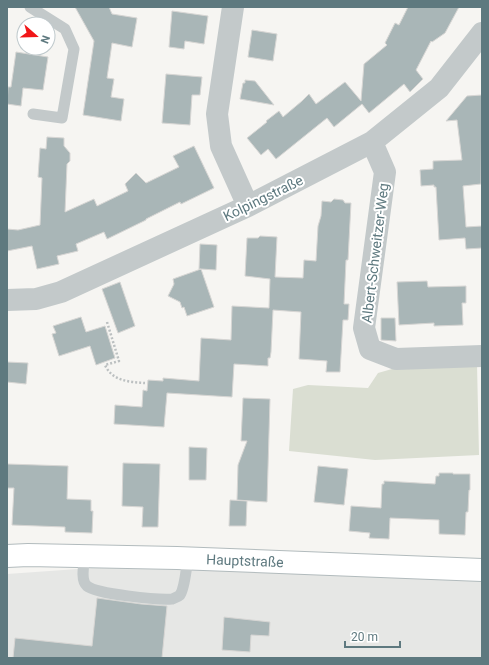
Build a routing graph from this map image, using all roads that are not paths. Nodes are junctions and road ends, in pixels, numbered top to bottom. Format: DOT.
graph roads {
  1 [pos="30,7"];
  2 [pos="237,10"];
  3 [pos="482,33"];
  4 [pos="33,114"];
  5 [pos="372,142"];
  6 [pos="248,206"];
  7 [pos="7,300"];
  8 [pos="482,356"];
  9 [pos="7,556"];
  10 [pos="85,556"];
  11 [pos="188,559"];
  12 [pos="482,570"];
  1 -- 4 [label="lane"];
  2 -- 6 [label="street"];
  3 -- 5 [label="street, Kolpingstraße"];
  5 -- 6 [label="street, Kolpingstraße"];
  5 -- 8 [label="street, Albert-Schweitzer-Weg"];
  6 -- 7 [label="street, Kolpingstraße"];
  9 -- 10 [label="main road, Hauptstraße"];
  10 -- 11 [label="main road, Hauptstraße"];
  10 -- 11 [label="lane"];
  11 -- 12 [label="main road, Hauptstraße"];
}
